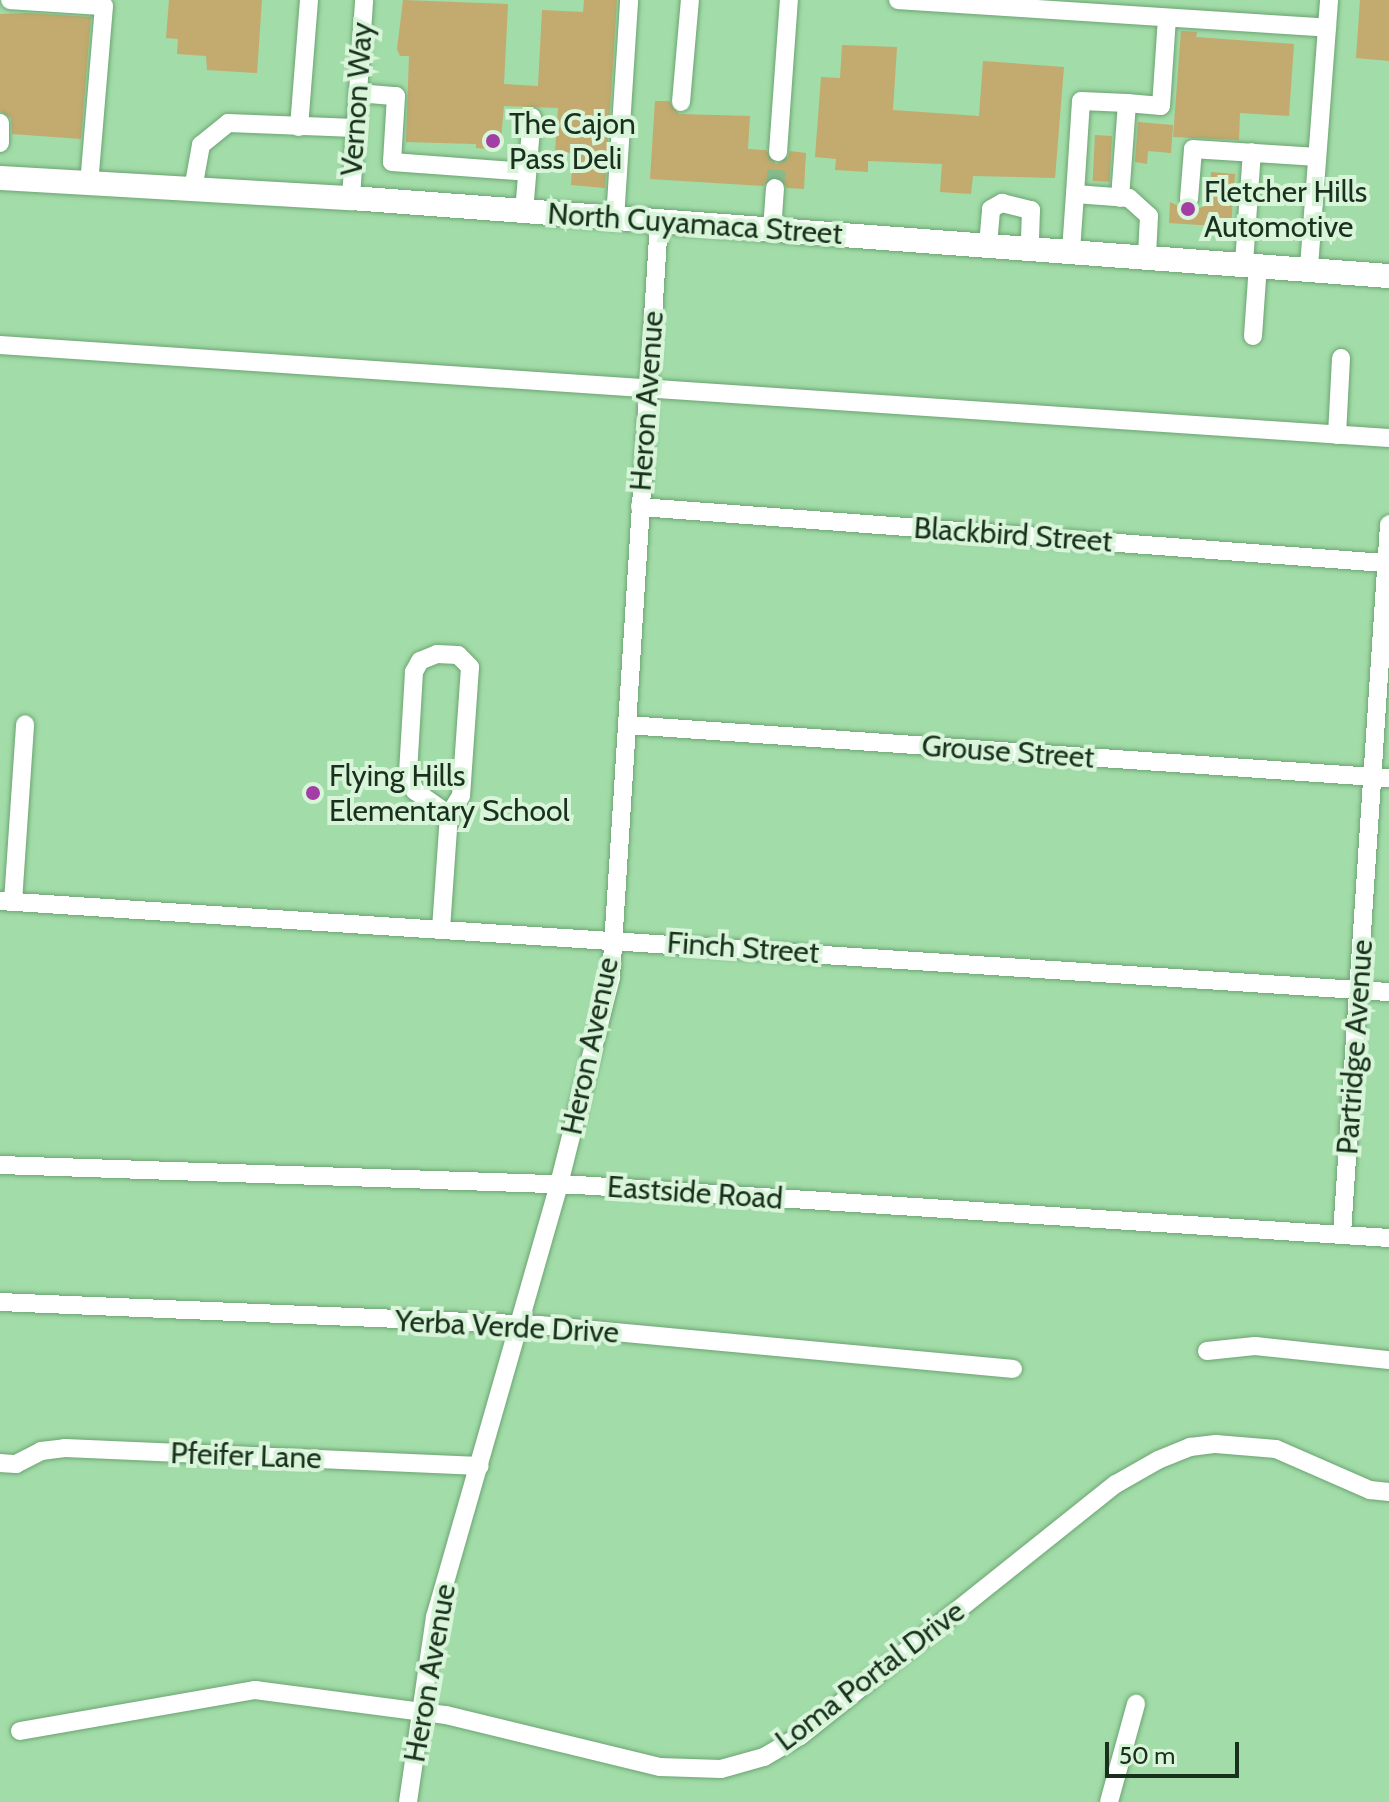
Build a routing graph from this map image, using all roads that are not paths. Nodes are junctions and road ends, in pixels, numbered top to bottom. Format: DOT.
graph roads {
  1 [pos="10,0"];
  2 [pos="309,0"];
  3 [pos="364,0"];
  4 [pos="629,0"];
  5 [pos="690,0"];
  6 [pos="789,0"];
  7 [pos="898,0"];
  8 [pos="1329,0"];
  9 [pos="1167,18"];
  10 [pos="1327,28"];
  11 [pos="358,93"];
  12 [pos="681,102"];
  13 [pos="1127,103"];
  14 [pos="532,117"];
  15 [pos="0,123"];
  16 [pos="299,127"];
  17 [pos="355,128"];
  18 [pos="0,143"];
  19 [pos="778,152"];
  20 [pos="1252,152"];
  21 [pos="1317,157"];
  22 [pos="527,172"];
  23 [pos="0,178"];
  24 [pos="89,183"];
  25 [pos="775,188"];
  26 [pos="193,189"];
  27 [pos="1075,194"];
  28 [pos="351,198"];
  29 [pos="1120,198"];
  30 [pos="1189,199"];
  31 [pos="524,212"];
  32 [pos="615,219"];
  33 [pos="659,222"];
  34 [pos="772,230"];
  35 [pos="988,245"];
  36 [pos="1030,248"];
  37 [pos="1071,251"];
  38 [pos="1147,256"];
  39 [pos="1251,263"];
  40 [pos="1309,267"];
  41 [pos="1389,276"];
  42 [pos="1253,336"];
  43 [pos="0,345"];
  44 [pos="1341,358"];
  45 [pos="649,387"];
  46 [pos="1337,435"];
  47 [pos="1389,438"];
  48 [pos="640,507"];
  49 [pos="1389,525"];
  50 [pos="1385,563"];
  51 [pos="1385,658"];
  52 [pos="25,724"];
  53 [pos="627,725"];
  54 [pos="1382,778"];
  55 [pos="449,815"];
  56 [pos="6,902"];
  57 [pos="441,929"];
  58 [pos="612,939"];
  59 [pos="1358,990"];
  60 [pos="1389,992"];
  61 [pos="0,1165"];
  62 [pos="559,1184"];
  63 [pos="1342,1234"];
  64 [pos="1389,1238"];
  65 [pos="0,1302"];
  66 [pos="519,1325"];
  67 [pos="1207,1351"];
  68 [pos="1389,1360"];
  69 [pos="1013,1369"];
  70 [pos="8,1463"];
  71 [pos="480,1466"];
  72 [pos="1389,1492"];
  73 [pos="1136,1704"];
  74 [pos="421,1711"];
  75 [pos="20,1731"];
  76 [pos="408,1802"];
  77 [pos="1109,1802"];
  1 -- 24 [label="street"];
  2 -- 16 [label="street"];
  3 -- 11 [label="street, Vernon Way"];
  4 -- 32 [label="street"];
  5 -- 12 [label="street"];
  6 -- 19 [label="street"];
  7 -- 9 [label="street"];
  8 -- 10 [label="street"];
  9 -- 10 [label="street"];
  9 -- 13 [label="street"];
  10 -- 21 [label="street"];
  11 -- 17 [label="street, Vernon Way"];
  11 -- 22 [label="street"];
  13 -- 27 [label="street"];
  13 -- 29 [label="street"];
  14 -- 22 [label="street"];
  15 -- 18 [label="street"];
  16 -- 17 [label="street"];
  16 -- 26 [label="street"];
  17 -- 28 [label="street, Vernon Way"];
  20 -- 21 [label="street"];
  20 -- 30 [label="street"];
  20 -- 39 [label="street"];
  21 -- 40 [label="street"];
  22 -- 31 [label="street"];
  23 -- 24 [label="main road, North Cuyamaca Street"];
  24 -- 26 [label="main road, North Cuyamaca Street"];
  25 -- 34 [label="street"];
  26 -- 28 [label="main road, North Cuyamaca Street"];
  27 -- 29 [label="street"];
  27 -- 37 [label="street"];
  28 -- 31 [label="main road, North Cuyamaca Street"];
  29 -- 38 [label="street"];
  31 -- 32 [label="main road, North Cuyamaca Street"];
  32 -- 33 [label="main road, North Cuyamaca Street"];
  33 -- 34 [label="main road, North Cuyamaca Street"];
  33 -- 45 [label="street, Heron Avenue"];
  34 -- 35 [label="main road, North Cuyamaca Street"];
  35 -- 36 [label="main road, North Cuyamaca Street"];
  35 -- 36 [label="street"];
  36 -- 37 [label="main road, North Cuyamaca Street"];
  37 -- 38 [label="main road, North Cuyamaca Street"];
  38 -- 39 [label="main road, North Cuyamaca Street"];
  39 -- 40 [label="main road, North Cuyamaca Street"];
  39 -- 42 [label="street"];
  40 -- 41 [label="main road, North Cuyamaca Street"];
  43 -- 45 [label="street"];
  44 -- 46 [label="street"];
  45 -- 46 [label="street"];
  45 -- 48 [label="street, Heron Avenue"];
  46 -- 47 [label="street"];
  48 -- 50 [label="street, Blackbird Street"];
  48 -- 53 [label="street, Heron Avenue"];
  49 -- 50 [label="street, Partridge Avenue"];
  50 -- 51 [label="street, Partridge Avenue"];
  51 -- 54 [label="street, Partridge Avenue"];
  52 -- 56 [label="street"];
  53 -- 54 [label="street, Grouse Street"];
  53 -- 58 [label="street, Heron Avenue"];
  54 -- 59 [label="street, Partridge Avenue"];
  55 -- 55 [label="street"];
  55 -- 57 [label="street"];
  56 -- 57 [label="street, Finch Street"];
  57 -- 58 [label="street, Finch Street"];
  58 -- 59 [label="street, Finch Street"];
  58 -- 62 [label="street, Heron Avenue"];
  59 -- 60 [label="street, Finch Street"];
  59 -- 63 [label="street, Partridge Avenue"];
  61 -- 62 [label="street, Eastside Road"];
  62 -- 63 [label="street, Eastside Road"];
  62 -- 66 [label="street, Heron Avenue"];
  63 -- 64 [label="street, Eastside Road"];
  65 -- 66 [label="street, Yerba Verde Drive"];
  66 -- 69 [label="street, Yerba Verde Drive"];
  66 -- 71 [label="street, Heron Avenue"];
  67 -- 68 [label="street"];
  70 -- 71 [label="street, Pfeifer Lane"];
  71 -- 74 [label="street, Heron Avenue"];
  72 -- 74 [label="street, Loma Portal Drive"];
  73 -- 77 [label="street"];
  74 -- 75 [label="street, Loma Portal Drive"];
  74 -- 76 [label="street, Heron Avenue"];
}
